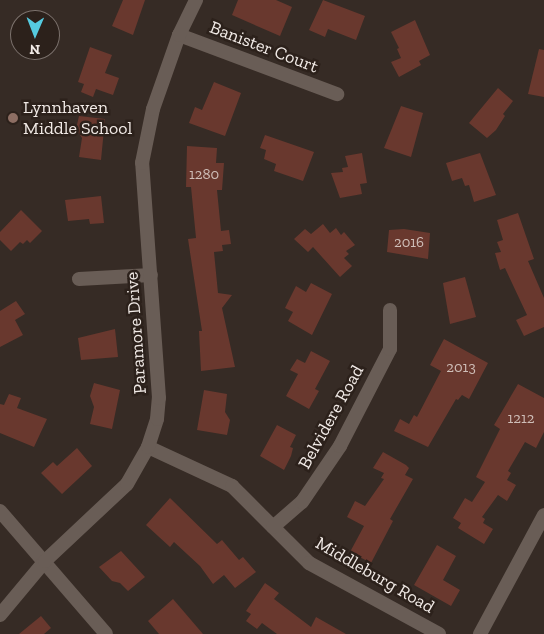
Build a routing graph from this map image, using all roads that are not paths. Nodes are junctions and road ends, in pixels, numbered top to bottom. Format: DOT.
graph roads {
  1 [pos="196,0"];
  2 [pos="179,35"];
  3 [pos="336,94"];
  4 [pos="151,274"];
  5 [pos="79,279"];
  6 [pos="390,310"];
  7 [pos="148,446"];
  8 [pos="0,511"];
  9 [pos="544,515"];
  10 [pos="273,527"];
  11 [pos="45,561"];
  12 [pos="0,615"];
  13 [pos="106,634"];
  14 [pos="439,634"];
  15 [pos="480,634"];
  1 -- 2 [label="street, Paramore Drive"];
  2 -- 3 [label="street, Banister Court"];
  2 -- 4 [label="street, Paramore Drive"];
  4 -- 5 [label="street"];
  4 -- 7 [label="street, Paramore Drive"];
  6 -- 10 [label="street, Belvidere Road"];
  7 -- 10 [label="street, Middleburg Road"];
  7 -- 11 [label="street, Paramore Drive"];
  8 -- 11 [label="street"];
  9 -- 15 [label="street"];
  10 -- 14 [label="street, Middleburg Road"];
  11 -- 12 [label="street, Paramore Drive"];
  11 -- 13 [label="street"];
}
